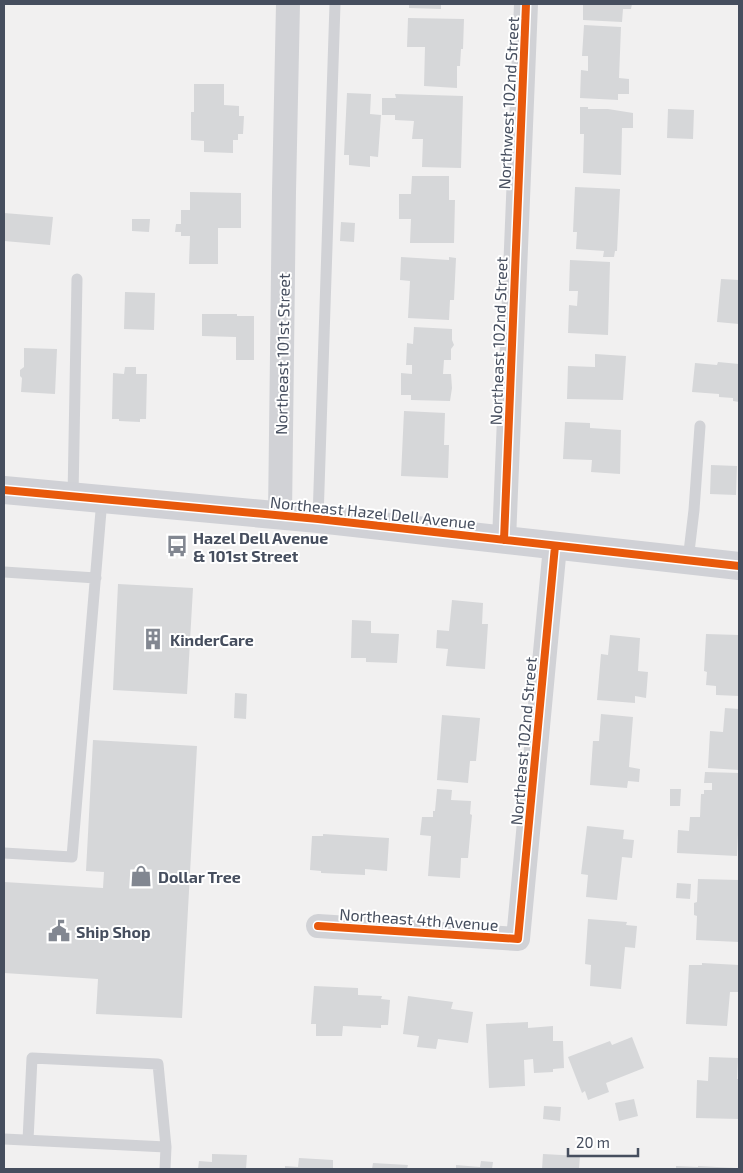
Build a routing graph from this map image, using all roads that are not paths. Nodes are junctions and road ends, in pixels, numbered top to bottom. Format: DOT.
graph roads {
  1 [pos="288,4"];
  2 [pos="335,4"];
  3 [pos="526,4"];
  4 [pos="517,203"];
  5 [pos="77,279"];
  6 [pos="700,426"];
  7 [pos="4,490"];
  8 [pos="73,496"];
  9 [pos="102,499"];
  10 [pos="280,516"];
  11 [pos="318,519"];
  12 [pos="504,540"];
  13 [pos="555,546"];
  14 [pos="688,560"];
  15 [pos="739,566"];
  16 [pos="4,572"];
  17 [pos="96,578"];
  18 [pos="4,853"];
  19 [pos="318,926"];
  20 [pos="518,939"];
  21 [pos="4,1139"];
  22 [pos="28,1140"];
  23 [pos="166,1147"];
  24 [pos="165,1169"];
  1 -- 10 [label="street, Northeast 101st Street"];
  2 -- 11 [label="lane"];
  3 -- 4 [label="street, Northwest 102nd Street"];
  4 -- 12 [label="street, Northeast 102nd Street"];
  5 -- 8 [label="lane"];
  6 -- 14 [label="lane"];
  7 -- 8 [label="street, Northeast Hazel Dell Avenue"];
  8 -- 9 [label="street, Northeast Hazel Dell Avenue"];
  9 -- 10 [label="street, Northeast Hazel Dell Avenue"];
  9 -- 17 [label="lane"];
  10 -- 11 [label="street, Northeast Hazel Dell Avenue"];
  11 -- 12 [label="street, Northeast Hazel Dell Avenue"];
  12 -- 13 [label="street, Northeast Hazel Dell Avenue"];
  13 -- 14 [label="street, Northeast Hazel Dell Avenue"];
  13 -- 20 [label="street, Northeast 102nd Street"];
  14 -- 15 [label="street, Northeast Hazel Dell Avenue"];
  16 -- 17 [label="lane"];
  17 -- 18 [label="lane"];
  19 -- 20 [label="street, Northeast 4th Avenue"];
  21 -- 22 [label="lane"];
  22 -- 23 [label="lane"];
  22 -- 23 [label="lane"];
  23 -- 24 [label="lane"];
}
